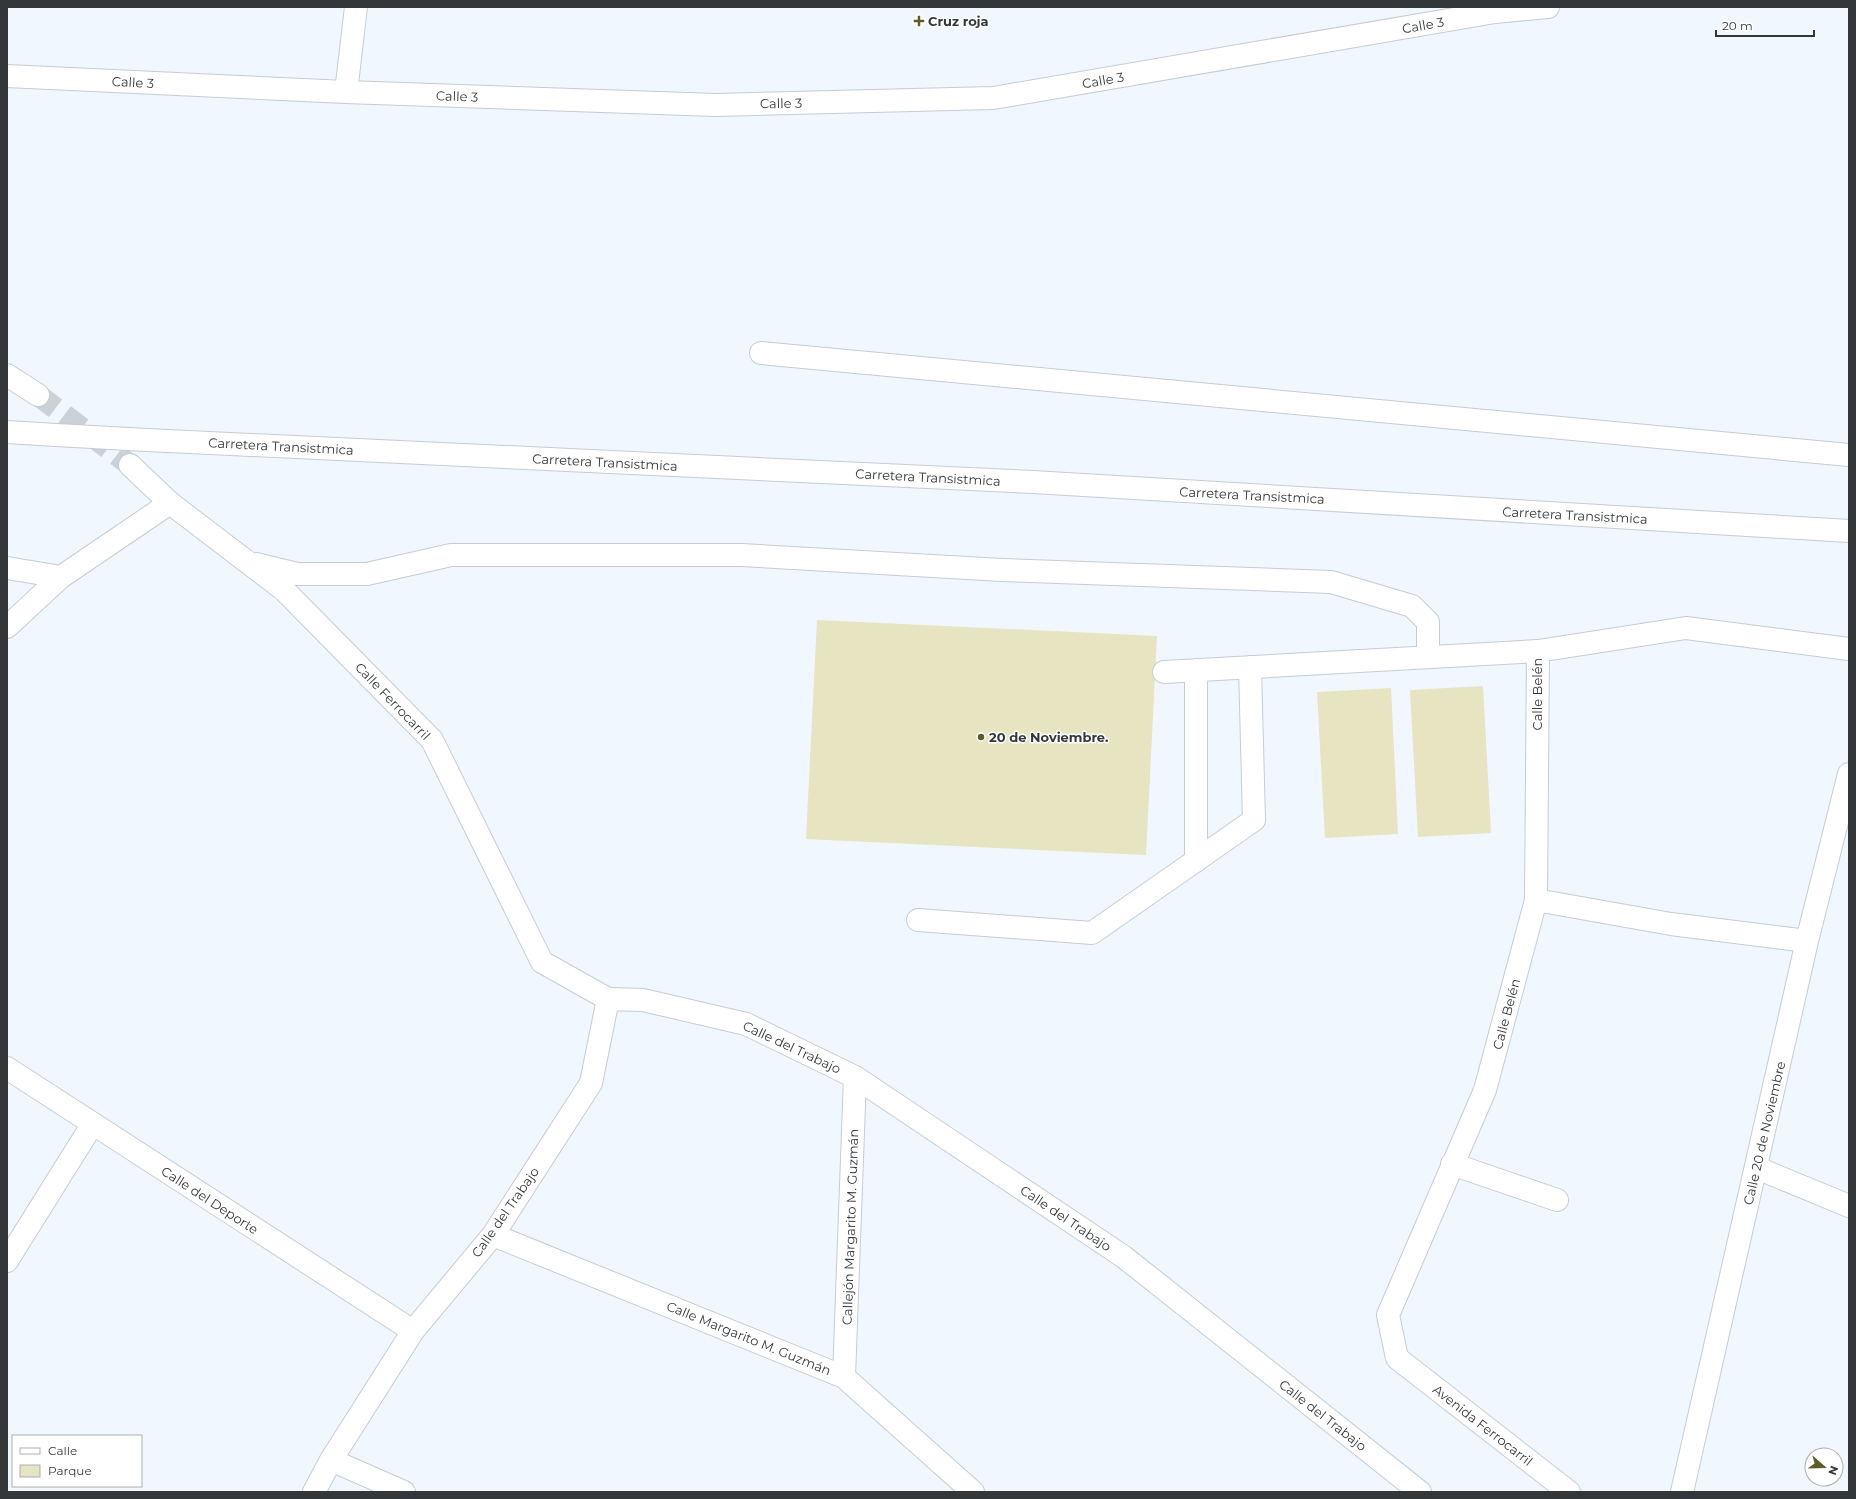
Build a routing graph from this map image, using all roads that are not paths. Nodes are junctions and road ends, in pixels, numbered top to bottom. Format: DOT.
graph roads {
  1 [pos="356,7"];
  2 [pos="1548,7"];
  3 [pos="1495,10"];
  4 [pos="7,76"];
  5 [pos="346,92"];
  6 [pos="761,353"];
  7 [pos="7,376"];
  8 [pos="38,395"];
  9 [pos="7,432"];
  10 [pos="1849,454"];
  11 [pos="130,465"];
  12 [pos="170,503"];
  13 [pos="1849,531"];
  14 [pos="249,562"];
  15 [pos="7,568"];
  16 [pos="61,577"];
  17 [pos="7,627"];
  18 [pos="1849,649"];
  19 [pos="1538,651"];
  20 [pos="1428,657"];
  21 [pos="1250,667"];
  22 [pos="1196,670"];
  23 [pos="1164,672"];
  24 [pos="1849,774"];
  25 [pos="1196,861"];
  26 [pos="1536,900"];
  27 [pos="918,920"];
  28 [pos="1807,941"];
  29 [pos="608,999"];
  30 [pos="7,1068"];
  31 [pos="855,1077"];
  32 [pos="92,1125"];
  33 [pos="1452,1164"];
  34 [pos="1757,1168"];
  35 [pos="1557,1200"];
  36 [pos="1849,1206"];
  37 [pos="492,1235"];
  38 [pos="7,1261"];
  39 [pos="413,1331"];
  40 [pos="1397,1358"];
  41 [pos="844,1377"];
  42 [pos="331,1460"];
  43 [pos="314,1492"];
  44 [pos="404,1492"];
  45 [pos="973,1492"];
  46 [pos="1420,1492"];
  47 [pos="1569,1492"];
  48 [pos="1682,1492"];
  1 -- 5 [label="street"];
  2 -- 3 [label="street, Calle 3"];
  3 -- 5 [label="street, Calle 3"];
  4 -- 5 [label="street, Calle 3"];
  6 -- 10 [label="street"];
  7 -- 8 [label="street"];
  9 -- 13 [label="street, Carretera Transistmica, bridge"];
  11 -- 12 [label="street, Calle Ferrocarril"];
  12 -- 14 [label="street, Calle Ferrocarril"];
  12 -- 16 [label="street"];
  14 -- 20 [label="street"];
  14 -- 29 [label="street, Calle Ferrocarril"];
  15 -- 16 [label="street"];
  16 -- 17 [label="street"];
  18 -- 19 [label="street"];
  19 -- 20 [label="street"];
  19 -- 26 [label="street, Calle Belén"];
  20 -- 21 [label="street"];
  21 -- 22 [label="street"];
  21 -- 25 [label="street"];
  22 -- 23 [label="street"];
  22 -- 25 [label="street"];
  24 -- 28 [label="street, Calle 20 de Noviembre"];
  25 -- 27 [label="street"];
  26 -- 28 [label="street"];
  26 -- 33 [label="street, Calle Belén"];
  28 -- 34 [label="street, Calle 20 de Noviembre"];
  29 -- 31 [label="street, Calle del Trabajo"];
  29 -- 37 [label="street, Calle del Trabajo"];
  30 -- 32 [label="street, Calle del Deporte"];
  31 -- 41 [label="street, Callejón Margarito M. Guzmán"];
  31 -- 46 [label="street, Calle del Trabajo"];
  32 -- 38 [label="street"];
  32 -- 39 [label="street, Calle del Deporte"];
  33 -- 35 [label="street"];
  33 -- 40 [label="street, Calle Belén"];
  34 -- 36 [label="street"];
  34 -- 48 [label="street, Calle 20 de Noviembre"];
  37 -- 39 [label="street, Calle del Trabajo"];
  37 -- 41 [label="street, Calle Margarito M. Guzmán"];
  39 -- 42 [label="street, Calle del Trabajo"];
  40 -- 47 [label="street, Avenida Ferrocarril"];
  41 -- 45 [label="street, Calle Margarito M. Guzmán"];
  42 -- 43 [label="street, Calle del Trabajo"];
  42 -- 44 [label="street"];
}
